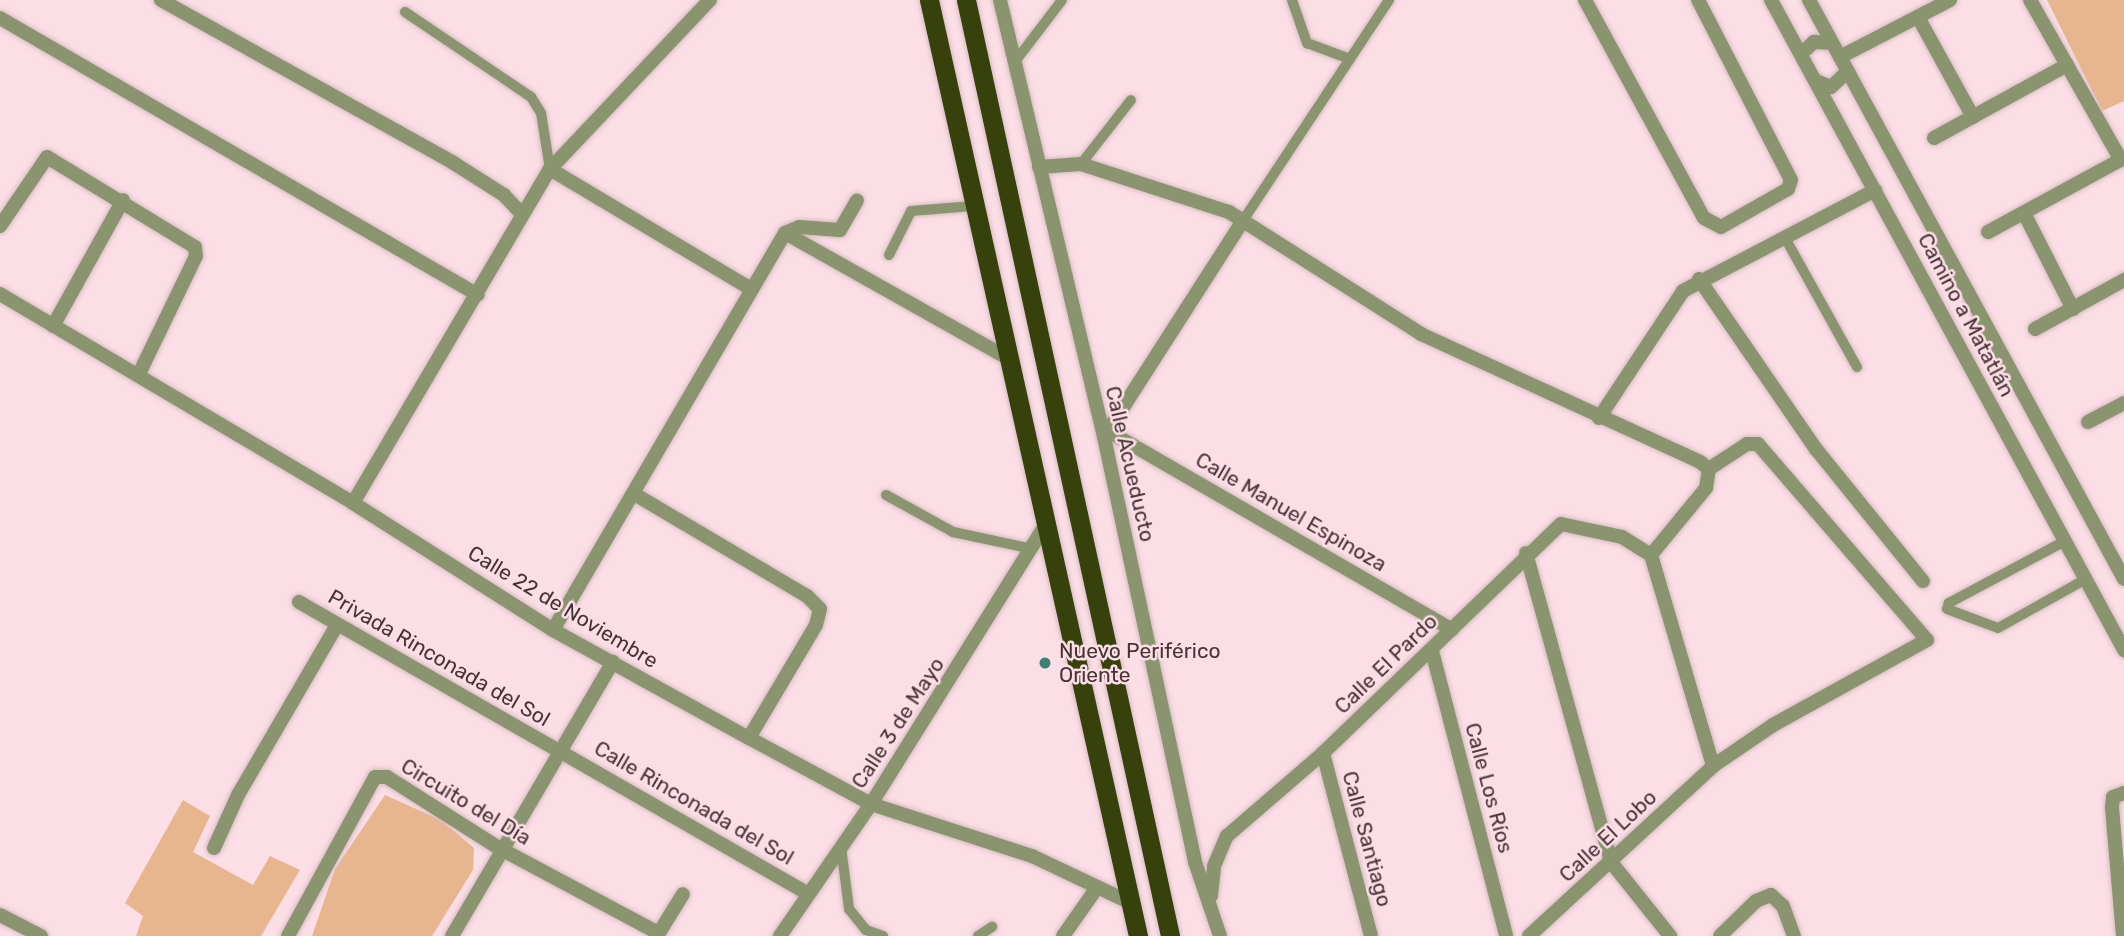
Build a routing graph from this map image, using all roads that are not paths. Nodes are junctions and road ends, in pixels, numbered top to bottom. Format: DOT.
graph roads {
  1 [pos="162,0"];
  2 [pos="710,0"];
  3 [pos="929,0"];
  4 [pos="966,0"];
  5 [pos="1000,0"];
  6 [pos="1062,0"];
  7 [pos="1292,0"];
  8 [pos="1389,0"];
  9 [pos="1585,0"];
  10 [pos="1698,0"];
  11 [pos="1771,0"];
  12 [pos="1809,0"];
  13 [pos="1950,0"];
  14 [pos="2030,0"];
  15 [pos="405,12"];
  16 [pos="1919,17"];
  17 [pos="0,18"];
  18 [pos="1832,43"];
  19 [pos="1801,54"];
  20 [pos="1840,57"];
  21 [pos="1350,59"];
  22 [pos="1014,63"];
  23 [pos="2067,65"];
  24 [pos="1848,71"];
  25 [pos="1816,81"];
  26 [pos="1131,100"];
  27 [pos="1973,117"];
  28 [pos="1934,138"];
  29 [pos="2122,159"];
  30 [pos="1081,164"];
  31 [pos="1039,167"];
  32 [pos="550,169"];
  33 [pos="1875,190"];
  34 [pos="123,200"];
  35 [pos="857,200"];
  36 [pos="973,205"];
  37 [pos="2024,213"];
  38 [pos="522,214"];
  39 [pos="1244,219"];
  40 [pos="0,226"];
  41 [pos="1988,232"];
  42 [pos="785,233"];
  43 [pos="1784,236"];
  44 [pos="889,255"];
  45 [pos="1699,279"];
  46 [pos="2124,281"];
  47 [pos="751,289"];
  48 [pos="0,295"];
  49 [pos="478,295"];
  50 [pos="2073,309"];
  51 [pos="53,326"];
  52 [pos="2035,329"];
  53 [pos="1006,357"];
  54 [pos="1857,367"];
  55 [pos="138,376"];
  56 [pos="2123,406"];
  57 [pos="1599,418"];
  58 [pos="2088,422"];
  59 [pos="1106,434"];
  60 [pos="1709,469"];
  61 [pos="636,495"];
  62 [pos="886,495"];
  63 [pos="353,503"];
  64 [pos="1043,529"];
  65 [pos="2065,541"];
  66 [pos="1032,549"];
  67 [pos="1526,553"];
  68 [pos="1651,555"];
  69 [pos="2086,579"];
  70 [pos="2124,579"];
  71 [pos="1923,581"];
  72 [pos="299,602"];
  73 [pos="337,625"];
  74 [pos="552,630"];
  75 [pos="1452,630"];
  76 [pos="2124,650"];
  77 [pos="1432,651"];
  78 [pos="613,662"];
  79 [pos="749,738"];
  80 [pos="559,751"];
  81 [pos="1323,753"];
  82 [pos="1713,766"];
  83 [pos="2124,793"];
  84 [pos="871,804"];
  85 [pos="841,847"];
  86 [pos="214,848"];
  87 [pos="499,848"];
  88 [pos="1611,862"];
  89 [pos="1096,889"];
  90 [pos="807,893"];
  91 [pos="683,894"];
  92 [pos="1211,901"];
  93 [pos="1131,903"];
  94 [pos="0,915"];
  95 [pos="992,927"];
  96 [pos="658,935"];
  97 [pos="41,936"];
  98 [pos="288,936"];
  99 [pos="452,936"];
  100 [pos="780,936"];
  101 [pos="883,936"];
  102 [pos="978,936"];
  103 [pos="1063,936"];
  104 [pos="1138,936"];
  105 [pos="1170,936"];
  106 [pos="1220,936"];
  107 [pos="1371,936"];
  108 [pos="1506,936"];
  109 [pos="1529,936"];
  110 [pos="1670,936"];
  111 [pos="1720,936"];
  112 [pos="1794,936"];
  113 [pos="2123,936"];
  1 -- 38 [label="street"];
  2 -- 32 [label="street"];
  3 -- 36 [label="highway"];
  4 -- 105 [label="highway"];
  5 -- 22 [label="street, Calle Acueducto"];
  6 -- 22 [label="lane"];
  7 -- 21 [label="lane"];
  8 -- 21 [label="lane"];
  9 -- 10 [label="street"];
  11 -- 19 [label="street, Camino a Matatlán"];
  12 -- 18 [label="street, Camino a Matatlán"];
  13 -- 16 [label="street"];
  14 -- 23 [label="street"];
  15 -- 32 [label="lane"];
  16 -- 20 [label="street"];
  16 -- 27 [label="street"];
  17 -- 49 [label="street"];
  18 -- 19 [label="street"];
  18 -- 20 [label="street, Camino a Matatlán"];
  19 -- 25 [label="street, Camino a Matatlán"];
  20 -- 24 [label="street, Camino a Matatlán"];
  21 -- 39 [label="lane"];
  22 -- 31 [label="street, Calle Acueducto"];
  23 -- 27 [label="street"];
  23 -- 29 [label="street"];
  24 -- 25 [label="street"];
  24 -- 70 [label="street, Camino a Matatlán"];
  25 -- 33 [label="street, Camino a Matatlán"];
  26 -- 30 [label="lane"];
  27 -- 28 [label="street"];
  29 -- 37 [label="street"];
  30 -- 31 [label="street"];
  30 -- 39 [label="street"];
  31 -- 59 [label="street, Calle Acueducto"];
  32 -- 38 [label="street"];
  32 -- 47 [label="street"];
  33 -- 43 [label="street"];
  33 -- 65 [label="street, Camino a Matatlán"];
  34 -- 40 [label="street"];
  34 -- 51 [label="street"];
  34 -- 55 [label="street"];
  35 -- 42 [label="street"];
  36 -- 44 [label="lane"];
  36 -- 53 [label="highway"];
  37 -- 41 [label="street"];
  37 -- 50 [label="street"];
  38 -- 49 [label="street"];
  39 -- 57 [label="street"];
  39 -- 59 [label="street"];
  42 -- 47 [label="street"];
  42 -- 53 [label="street"];
  43 -- 45 [label="street"];
  43 -- 54 [label="lane"];
  45 -- 57 [label="street"];
  45 -- 71 [label="street"];
  46 -- 50 [label="street"];
  47 -- 61 [label="street"];
  48 -- 51 [label="street, Calle 22 de Noviembre"];
  49 -- 63 [label="street"];
  50 -- 52 [label="street"];
  51 -- 55 [label="street, Calle 22 de Noviembre"];
  53 -- 64 [label="highway"];
  55 -- 63 [label="street, Calle 22 de Noviembre"];
  56 -- 58 [label="street"];
  57 -- 60 [label="street"];
  59 -- 75 [label="street, Calle Manuel Espinoza"];
  59 -- 92 [label="street, Calle Acueducto"];
  60 -- 68 [label="street"];
  60 -- 82 [label="street, Calle El Lobo"];
  61 -- 74 [label="street"];
  61 -- 79 [label="street"];
  62 -- 66 [label="lane"];
  63 -- 74 [label="street, Calle 22 de Noviembre"];
  64 -- 66 [label="street, Calle 3 de Mayo"];
  64 -- 93 [label="highway"];
  65 -- 69 [label="street, Camino a Matatlán"];
  65 -- 69 [label="lane"];
  66 -- 84 [label="street, Calle 3 de Mayo"];
  67 -- 68 [label="street, Calle El Pardo"];
  67 -- 75 [label="street, Calle El Pardo"];
  67 -- 88 [label="street"];
  68 -- 82 [label="street"];
  69 -- 76 [label="street, Camino a Matatlán"];
  72 -- 73 [label="street, Privada Rinconada del Sol"];
  73 -- 80 [label="street, Privada Rinconada del Sol"];
  73 -- 86 [label="street"];
  74 -- 78 [label="street, Calle 22 de Noviembre"];
  75 -- 77 [label="street, Calle El Pardo"];
  77 -- 81 [label="street, Calle El Pardo"];
  77 -- 108 [label="street, Calle Los Ríos"];
  78 -- 79 [label="street, Calle 22 de Noviembre"];
  78 -- 80 [label="street"];
  79 -- 84 [label="street, Calle 22 de Noviembre"];
  80 -- 87 [label="street"];
  80 -- 90 [label="street, Calle Rinconada del Sol"];
  81 -- 92 [label="street, Calle El Pardo"];
  81 -- 107 [label="street, Calle Santiago"];
  82 -- 88 [label="street, Calle El Lobo"];
  83 -- 113 [label="street"];
  84 -- 85 [label="street, Calle 3 de Mayo"];
  84 -- 89 [label="street, Calle 22 de Noviembre"];
  85 -- 90 [label="street, Calle 3 de Mayo"];
  85 -- 101 [label="lane"];
  87 -- 96 [label="street, Circuito del Día"];
  87 -- 98 [label="street, Circuito del Día"];
  87 -- 99 [label="street"];
  88 -- 109 [label="street, Calle El Lobo"];
  88 -- 110 [label="street"];
  89 -- 93 [label="street, Calle 22 de Noviembre"];
  89 -- 103 [label="street"];
  90 -- 100 [label="street, Calle 3 de Mayo"];
  91 -- 96 [label="street"];
  92 -- 106 [label="street, Calle Acueducto"];
  93 -- 104 [label="highway"];
  94 -- 97 [label="street"];
  95 -- 102 [label="lane"];
  111 -- 112 [label="street"];
}
